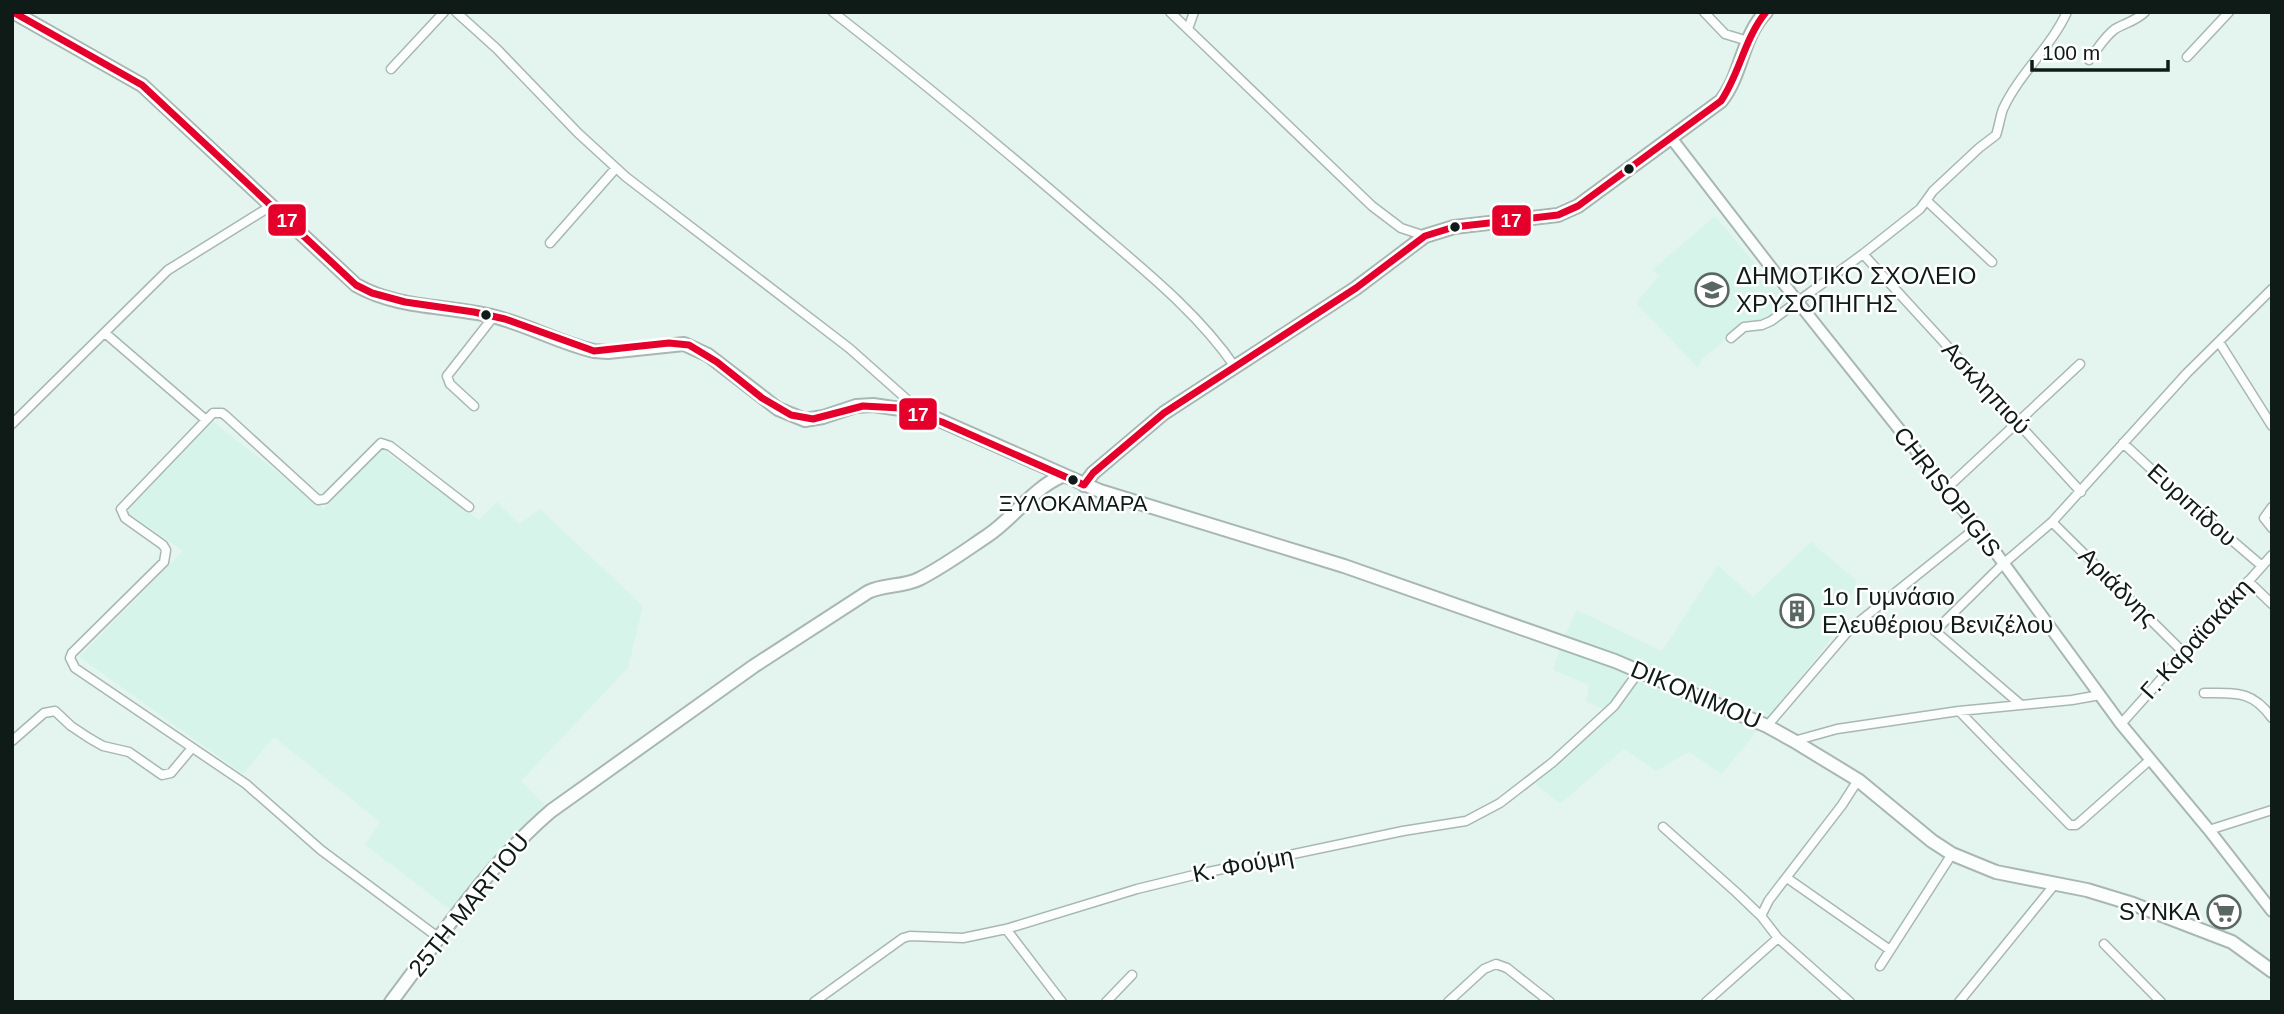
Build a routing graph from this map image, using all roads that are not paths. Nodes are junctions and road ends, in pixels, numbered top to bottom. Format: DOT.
graph roads {
  1 [pos="444,12"];
  2 [pos="456,12"];
  3 [pos="833,12"];
  4 [pos="1170,12"];
  5 [pos="1194,12"];
  6 [pos="1704,12"];
  7 [pos="1766,12"];
  8 [pos="2067,12"];
  9 [pos="2145,12"];
  10 [pos="2228,12"];
  11 [pos="20,18"];
  12 [pos="1188,29"];
  13 [pos="1748,41"];
  14 [pos="2187,57"];
  15 [pos="2089,60"];
  16 [pos="391,69"];
  17 [pos="1672,139"];
  18 [pos="616,168"];
  19 [pos="1925,203"];
  20 [pos="271,206"];
  21 [pos="1425,236"];
  22 [pos="550,243"];
  23 [pos="1863,254"];
  24 [pos="1992,262"];
  25 [pos="2272,289"];
  26 [pos="1797,301"];
  27 [pos="494,316"];
  28 [pos="105,333"];
  29 [pos="1731,338"];
  30 [pos="2219,342"];
  31 [pos="2080,363"];
  32 [pos="1235,368"];
  33 [pos="474,406"];
  34 [pos="921,412"];
  35 [pos="206,420"];
  36 [pos="2018,422"];
  37 [pos="12,424"];
  38 [pos="2272,426"];
  39 [pos="2123,443"];
  40 [pos="1062,476"];
  41 [pos="1084,485"];
  42 [pos="1947,489"];
  43 [pos="2081,492"];
  44 [pos="469,507"];
  45 [pos="2272,507"];
  46 [pos="2052,522"];
  47 [pos="1977,527"];
  48 [pos="2272,528"];
  49 [pos="2272,555"];
  50 [pos="2003,564"];
  51 [pos="2262,566"];
  52 [pos="2248,581"];
  53 [pos="2272,604"];
  54 [pos="2184,653"];
  55 [pos="1640,670"];
  56 [pos="2204,693"];
  57 [pos="2100,695"];
  58 [pos="2020,704"];
  59 [pos="1959,711"];
  60 [pos="2272,718"];
  61 [pos="2121,724"];
  62 [pos="1767,726"];
  63 [pos="12,741"];
  64 [pos="1794,741"];
  65 [pos="192,748"];
  66 [pos="2151,759"];
  67 [pos="1858,780"];
  68 [pos="2272,810"];
  69 [pos="1663,827"];
  70 [pos="2209,830"];
  71 [pos="1952,854"];
  72 [pos="1787,878"];
  73 [pos="2055,884"];
  74 [pos="2272,911"];
  75 [pos="1761,916"];
  76 [pos="1006,929"];
  77 [pos="439,938"];
  78 [pos="1778,938"];
  79 [pos="2104,943"];
  80 [pos="1891,950"];
  81 [pos="1880,966"];
  82 [pos="2272,971"];
  83 [pos="1132,975"];
  84 [pos="391,1002"];
  85 [pos="814,1002"];
  86 [pos="1062,1002"];
  87 [pos="1106,1002"];
  88 [pos="1448,1002"];
  89 [pos="1550,1002"];
  90 [pos="1706,1002"];
  91 [pos="1850,1002"];
  92 [pos="1959,1002"];
  93 [pos="2161,1002"];
  1 -- 16 [label="street"];
  2 -- 18 [label="street"];
  3 -- 32 [label="street"];
  4 -- 12 [label="street"];
  5 -- 12 [label="street"];
  6 -- 13 [label="street"];
  7 -- 13 [label="main road"];
  8 -- 19 [label="street"];
  9 -- 15 [label="street"];
  10 -- 14 [label="street"];
  11 -- 20 [label="main road, DIKONIMOU"];
  12 -- 21 [label="street"];
  13 -- 17 [label="main road"];
  17 -- 21 [label="main road"];
  17 -- 26 [label="street, CHRISOPIGIS"];
  18 -- 22 [label="street"];
  18 -- 34 [label="street"];
  19 -- 23 [label="street"];
  19 -- 24 [label="street"];
  20 -- 27 [label="main road, DIKONIMOU"];
  20 -- 28 [label="street"];
  21 -- 32 [label="main road"];
  23 -- 26 [label="street"];
  23 -- 36 [label="street, Ασκληπιού"];
  25 -- 30 [label="street"];
  26 -- 29 [label="street"];
  26 -- 42 [label="street, CHRISOPIGIS"];
  27 -- 33 [label="street"];
  27 -- 34 [label="main road, DIKONIMOU"];
  28 -- 35 [label="street"];
  28 -- 37 [label="street"];
  30 -- 38 [label="street"];
  30 -- 39 [label="street"];
  31 -- 36 [label="street"];
  32 -- 41 [label="main road"];
  34 -- 40 [label="main road, DIKONIMOU"];
  35 -- 44 [label="street"];
  35 -- 65 [label="street"];
  36 -- 42 [label="street"];
  36 -- 43 [label="street, Ασκληπιού"];
  39 -- 43 [label="street"];
  39 -- 51 [label="street, Ευριπίδου"];
  40 -- 41 [label="main road, DIKONIMOU"];
  40 -- 77 [label="main road, 25TH MARTIOU"];
  41 -- 55 [label="main road, DIKONIMOU"];
  42 -- 47 [label="street, CHRISOPIGIS"];
  43 -- 46 [label="street"];
  45 -- 48 [label="street"];
  46 -- 50 [label="street"];
  46 -- 54 [label="street, Αριάδνης"];
  47 -- 50 [label="street, CHRISOPIGIS"];
  47 -- 62 [label="street"];
  49 -- 51 [label="street, Γ. Καραϊσκάκη"];
  50 -- 57 [label="street, CHRISOPIGIS"];
  50 -- 58 [label="street"];
  51 -- 52 [label="street, Γ. Καραϊσκάκη"];
  52 -- 53 [label="street"];
  52 -- 54 [label="street, Γ. Καραϊσκάκη"];
  54 -- 61 [label="street, Γ. Καραϊσκάκη"];
  55 -- 62 [label="main road, DIKONIMOU"];
  55 -- 76 [label="street, Κ. Φούμη"];
  56 -- 60 [label="street"];
  57 -- 58 [label="street"];
  57 -- 61 [label="street, CHRISOPIGIS"];
  58 -- 59 [label="street"];
  59 -- 64 [label="street"];
  59 -- 66 [label="street"];
  61 -- 66 [label="street, CHRISOPIGIS"];
  62 -- 64 [label="main road, DIKONIMOU"];
  63 -- 65 [label="street"];
  64 -- 67 [label="main road, DIKONIMOU"];
  65 -- 77 [label="street"];
  66 -- 70 [label="street, CHRISOPIGIS"];
  67 -- 71 [label="main road, DIKONIMOU"];
  67 -- 72 [label="street"];
  68 -- 70 [label="street"];
  69 -- 75 [label="street"];
  70 -- 74 [label="street, CHRISOPIGIS"];
  71 -- 73 [label="main road, DIKONIMOU"];
  71 -- 80 [label="street"];
  72 -- 75 [label="street"];
  72 -- 80 [label="street"];
  73 -- 82 [label="main road, DIKONIMOU"];
  73 -- 92 [label="street"];
  75 -- 78 [label="street"];
  76 -- 85 [label="street, Κ. Φούμη"];
  76 -- 86 [label="street"];
  77 -- 84 [label="main road, 25TH MARTIOU"];
  78 -- 90 [label="street"];
  78 -- 91 [label="street"];
  79 -- 93 [label="street"];
  80 -- 81 [label="street"];
  83 -- 87 [label="street"];
  88 -- 89 [label="street"];
}
